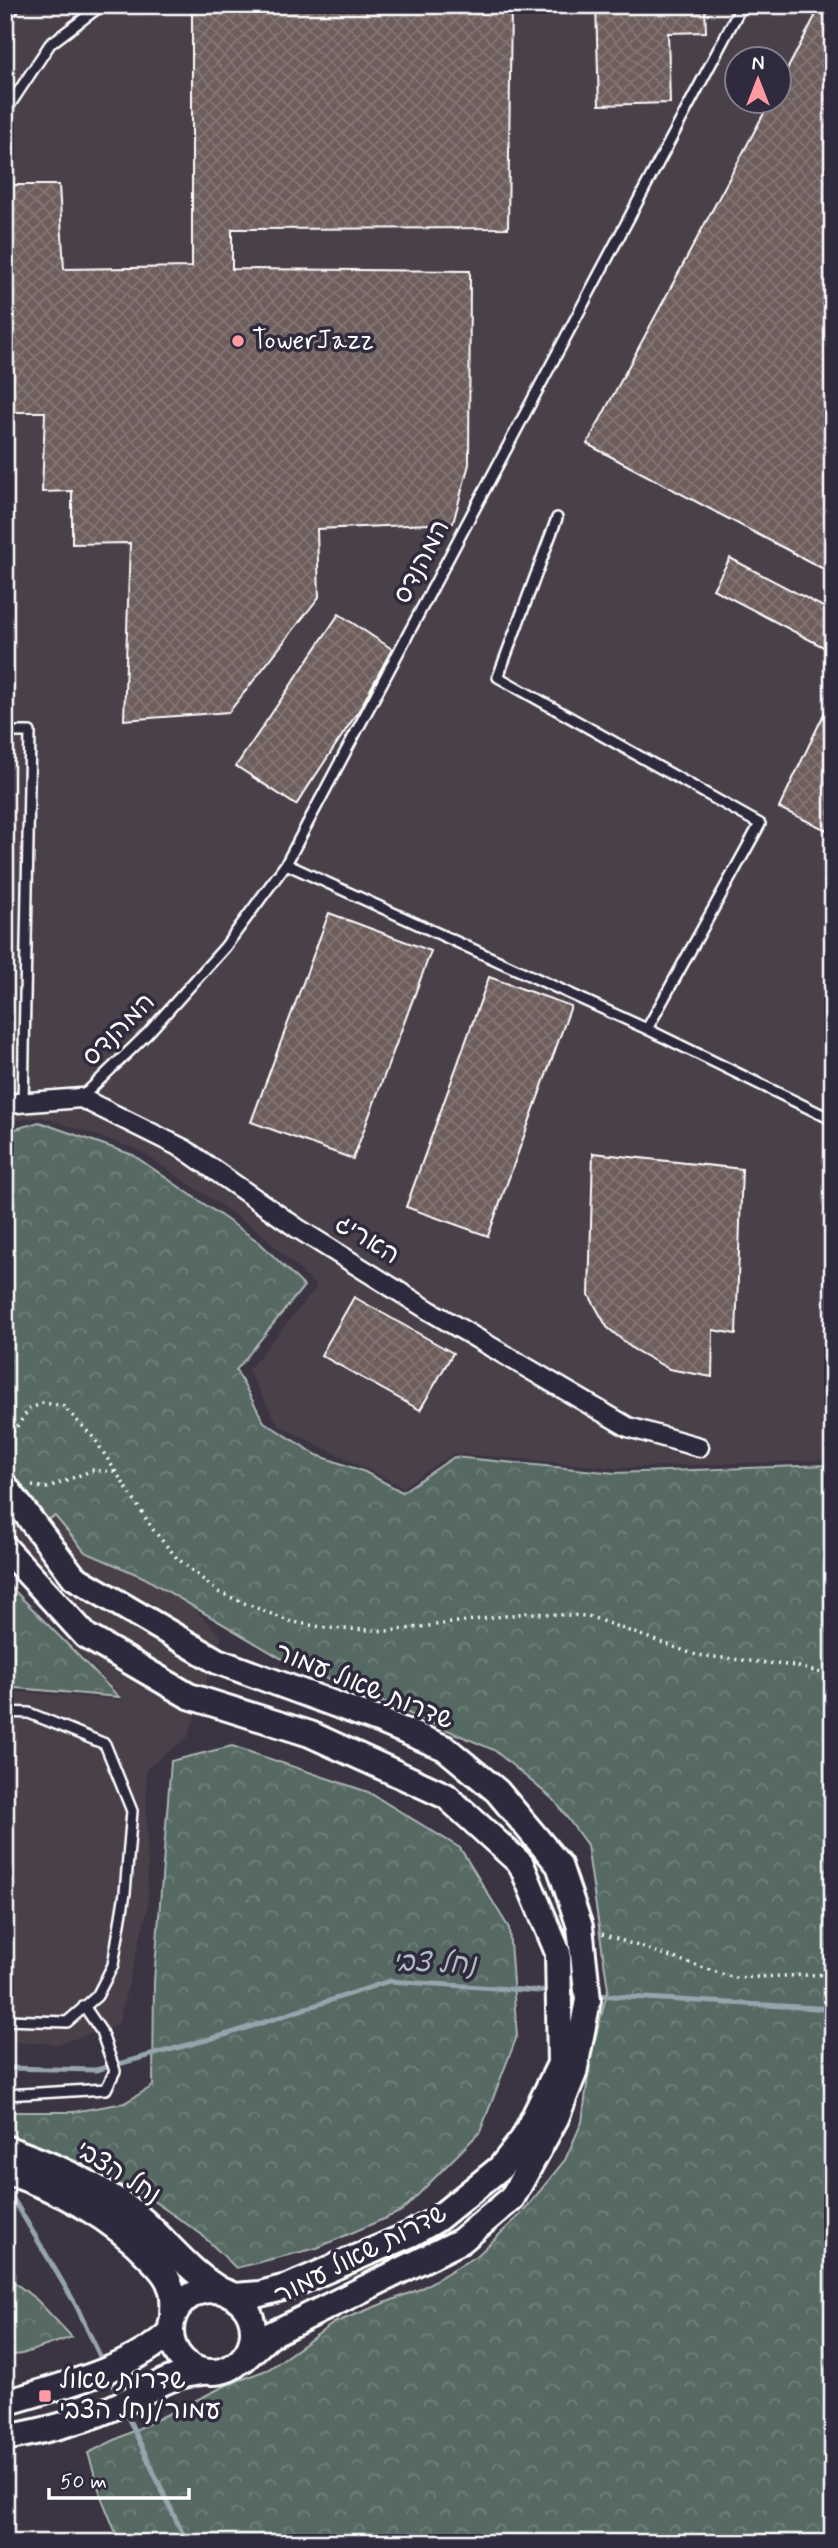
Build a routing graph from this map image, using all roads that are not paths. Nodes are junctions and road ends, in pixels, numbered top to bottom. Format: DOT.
graph roads {
  1 [pos="102,5"];
  2 [pos="742,5"];
  3 [pos="5,112"];
  4 [pos="557,518"];
  5 [pos="5,732"];
  6 [pos="286,864"];
  7 [pos="647,1029"];
  8 [pos="81,1098"];
  9 [pos="14,1104"];
  10 [pos="833,1120"];
  11 [pos="699,1447"];
  12 [pos="16,1486"];
  13 [pos="5,1548"];
  14 [pos="5,1712"];
  15 [pos="84,2006"];
  16 [pos="5,2020"];
  17 [pos="5,2095"];
  18 [pos="5,2148"];
  19 [pos="5,2171"];
  20 [pos="228,2294"];
  21 [pos="172,2324"];
  22 [pos="244,2359"];
  23 [pos="202,2372"];
  24 [pos="5,2403"];
  25 [pos="5,2438"];
  1 -- 3 [label="lane"];
  2 -- 6 [label="lane, המהנדס"];
  4 -- 7 [label="lane"];
  5 -- 9 [label="lane"];
  6 -- 7 [label="lane"];
  6 -- 8 [label="lane, המהנדס"];
  7 -- 10 [label="lane"];
  8 -- 9 [label="street"];
  8 -- 11 [label="street, האריג"];
  12 -- 22 [label="street, שדרות שאול עמור"];
  13 -- 20 [label="street, שדרות שאול עמור"];
  14 -- 15 [label="lane"];
  15 -- 16 [label="lane"];
  15 -- 17 [label="lane"];
  18 -- 20 [label="street, נחל הצבי"];
  19 -- 21 [label="street, נחל הצבי"];
  20 -- 21 [label="street"];
  20 -- 22 [label="street"];
  21 -- 23 [label="street"];
  21 -- 24 [label="street"];
  22 -- 23 [label="street"];
  23 -- 25 [label="street"];
}
